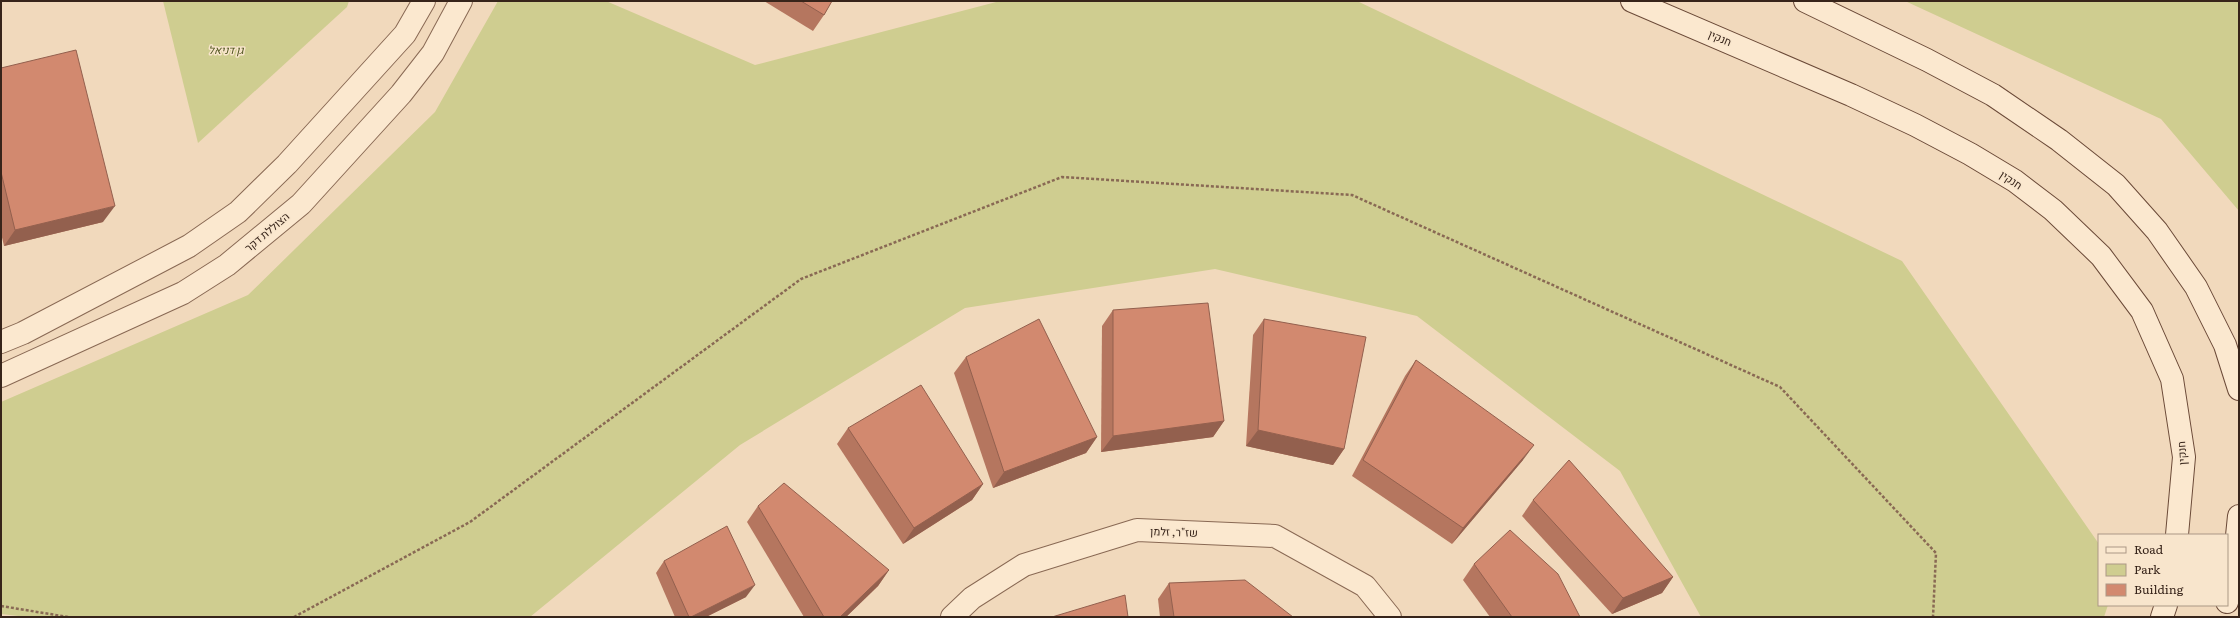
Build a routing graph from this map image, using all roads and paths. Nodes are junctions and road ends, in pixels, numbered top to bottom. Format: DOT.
graph roads {
  1 [pos="424,1"];
  2 [pos="461,1"];
  3 [pos="1632,1"];
  4 [pos="1805,1"];
  5 [pos="1,342"];
  6 [pos="1,376"];
  7 [pos="2239,389"];
  8 [pos="2239,516"];
  9 [pos="2177,534"];
  10 [pos="2228,599"];
  11 [pos="1,606"];
  12 [pos="2166,606"];
  13 [pos="2226,606"];
  14 [pos="68,617"];
  15 [pos="294,617"];
  16 [pos="952,617"];
  17 [pos="1390,617"];
  18 [pos="1933,617"];
  19 [pos="2162,617"];
  20 [pos="2223,617"];
  1 -- 5 [label="street"];
  2 -- 6 [label="street, הצוללת דקר"];
  3 -- 9 [label="street, חנקין"];
  4 -- 7 [label="street"];
  8 -- 10 [label="street"];
  11 -- 14 [label="path"];
  12 -- 19 [label="street"];
  13 -- 20 [label="street"];
  15 -- 18 [label="path"];
  16 -- 17 [label="street, שז\"ר, זלמן"];
}
